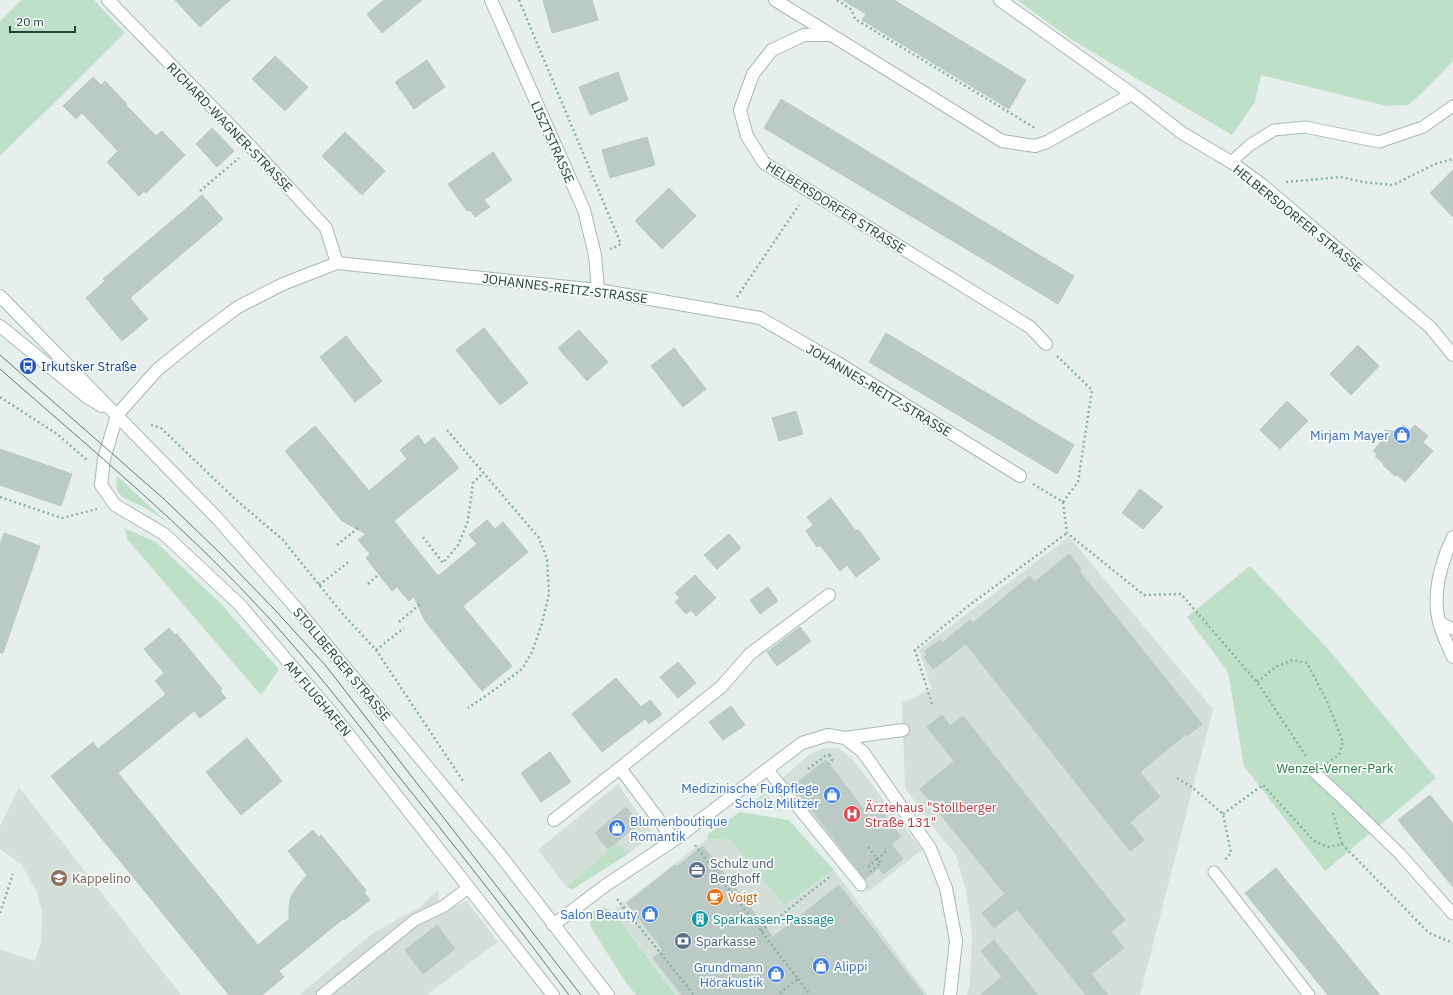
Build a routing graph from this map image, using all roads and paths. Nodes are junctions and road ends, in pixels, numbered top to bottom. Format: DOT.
graph roads {
  1 [pos="108,0"];
  2 [pos="491,0"];
  3 [pos="519,0"];
  4 [pos="776,0"];
  5 [pos="839,0"];
  6 [pos="1000,0"];
  7 [pos="832,35"];
  8 [pos="1132,94"];
  9 [pos="1453,106"];
  10 [pos="1047,142"];
  11 [pos="238,159"];
  12 [pos="1453,159"];
  13 [pos="1231,162"];
  14 [pos="1260,184"];
  15 [pos="200,191"];
  16 [pos="808,191"];
  17 [pos="596,255"];
  18 [pos="337,263"];
  19 [pos="598,290"];
  20 [pos="0,296"];
  21 [pos="727,312"];
  22 [pos="0,326"];
  23 [pos="1046,344"];
  24 [pos="1453,355"];
  25 [pos="0,397"];
  26 [pos="117,415"];
  27 [pos="146,424"];
  28 [pos="447,430"];
  29 [pos="102,473"];
  30 [pos="483,473"];
  31 [pos="1020,476"];
  32 [pos="0,497"];
  33 [pos="1063,502"];
  34 [pos="115,505"];
  35 [pos="358,528"];
  36 [pos="1067,533"];
  37 [pos="423,537"];
  38 [pos="1453,537"];
  39 [pos="337,545"];
  40 [pos="350,561"];
  41 [pos="379,574"];
  42 [pos="368,584"];
  43 [pos="319,585"];
  44 [pos="829,595"];
  45 [pos="420,604"];
  46 [pos="398,622"];
  47 [pos="1439,622"];
  48 [pos="404,628"];
  49 [pos="1453,629"];
  50 [pos="376,650"];
  51 [pos="1453,657"];
  52 [pos="1257,682"];
  53 [pos="932,704"];
  54 [pos="468,708"];
  55 [pos="903,730"];
  56 [pos="845,738"];
  57 [pos="829,756"];
  58 [pos="829,764"];
  59 [pos="620,768"];
  60 [pos="767,769"];
  61 [pos="1313,771"];
  62 [pos="1176,778"];
  63 [pos="466,785"];
  64 [pos="1331,808"];
  65 [pos="1223,814"];
  66 [pos="554,820"];
  67 [pos="674,840"];
  68 [pos="1342,844"];
  69 [pos="868,847"];
  70 [pos="698,849"];
  71 [pos="885,849"];
  72 [pos="878,859"];
  73 [pos="881,863"];
  74 [pos="845,864"];
  75 [pos="867,867"];
  76 [pos="1214,872"];
  77 [pos="13,874"];
  78 [pos="606,885"];
  79 [pos="861,885"];
  80 [pos="468,888"];
  81 [pos="0,913"];
  82 [pos="1453,914"];
  83 [pos="553,925"];
  84 [pos="761,931"];
  85 [pos="1453,943"];
  86 [pos="798,979"];
  87 [pos="322,995"];
  88 [pos="553,995"];
  89 [pos="608,995"];
  90 [pos="694,995"];
  91 [pos="777,995"];
  92 [pos="810,995"];
  93 [pos="950,995"];
  94 [pos="1309,995"];
  1 -- 18 [label="street, RICHARD-WAGNER-STRASSE"];
  2 -- 17 [label="street, LISZTSTRASSE"];
  3 -- 17 [label="path"];
  4 -- 7 [label="street"];
  5 -- 10 [label="path"];
  6 -- 8 [label="street, HELBERSDORFER STRASSE"];
  7 -- 10 [label="street"];
  7 -- 16 [label="street, HELBERSDORFER STRASSE"];
  8 -- 10 [label="street"];
  8 -- 13 [label="street, HELBERSDORFER STRASSE"];
  9 -- 13 [label="lane"];
  11 -- 15 [label="path"];
  12 -- 14 [label="path"];
  13 -- 14 [label="street, HELBERSDORFER STRASSE"];
  14 -- 24 [label="street, HELBERSDORFER STRASSE"];
  16 -- 21 [label="path"];
  16 -- 23 [label="street, HELBERSDORFER STRASSE"];
  17 -- 19 [label="street, LISZTSTRASSE"];
  18 -- 19 [label="street, JOHANNES-REITZ-STRASSE"];
  18 -- 26 [label="street, JOHANNES-REITZ-STRASSE"];
  19 -- 21 [label="street, JOHANNES-REITZ-STRASSE"];
  20 -- 26 [label="street, STOLLBERGER STRASSE"];
  21 -- 31 [label="street, JOHANNES-REITZ-STRASSE"];
  22 -- 26 [label="street, STOLLBERGER STRASSE"];
  23 -- 33 [label="path"];
  25 -- 29 [label="path"];
  26 -- 29 [label="street, AM FLUGHAFEN"];
  26 -- 83 [label="street, STOLLBERGER STRASSE"];
  27 -- 43 [label="path"];
  28 -- 30 [label="path"];
  29 -- 34 [label="street, AM FLUGHAFEN"];
  30 -- 37 [label="path"];
  30 -- 54 [label="path"];
  31 -- 33 [label="path"];
  32 -- 34 [label="path"];
  33 -- 36 [label="path"];
  34 -- 80 [label="street, AM FLUGHAFEN"];
  35 -- 39 [label="path"];
  36 -- 52 [label="path"];
  36 -- 53 [label="path"];
  38 -- 47 [label="street"];
  40 -- 43 [label="path"];
  41 -- 42 [label="path"];
  43 -- 50 [label="path"];
  44 -- 59 [label="street"];
  45 -- 46 [label="path"];
  47 -- 49 [label="lane"];
  47 -- 51 [label="street"];
  48 -- 50 [label="path"];
  50 -- 63 [label="path"];
  52 -- 61 [label="path"];
  52 -- 61 [label="path"];
  55 -- 56 [label="street"];
  56 -- 60 [label="street"];
  56 -- 93 [label="street"];
  57 -- 58 [label="path"];
  59 -- 66 [label="street"];
  59 -- 67 [label="street"];
  60 -- 67 [label="street"];
  60 -- 74 [label="lane"];
  61 -- 82 [label="lane"];
  62 -- 65 [label="path"];
  64 -- 68 [label="path"];
  65 -- 68 [label="path"];
  65 -- 76 [label="path"];
  67 -- 78 [label="street"];
  68 -- 85 [label="path"];
  69 -- 72 [label="path"];
  70 -- 84 [label="path"];
  71 -- 72 [label="path"];
  72 -- 73 [label="path"];
  72 -- 75 [label="path"];
  74 -- 79 [label="lane"];
  74 -- 84 [label="path"];
  76 -- 94 [label="lane"];
  77 -- 81 [label="path"];
  78 -- 83 [label="street"];
  78 -- 90 [label="path"];
  80 -- 87 [label="lane"];
  80 -- 88 [label="street, AM FLUGHAFEN"];
  83 -- 89 [label="street, STOLLBERGER STRASSE"];
  84 -- 86 [label="path"];
  86 -- 91 [label="path"];
  86 -- 92 [label="path"];
}
